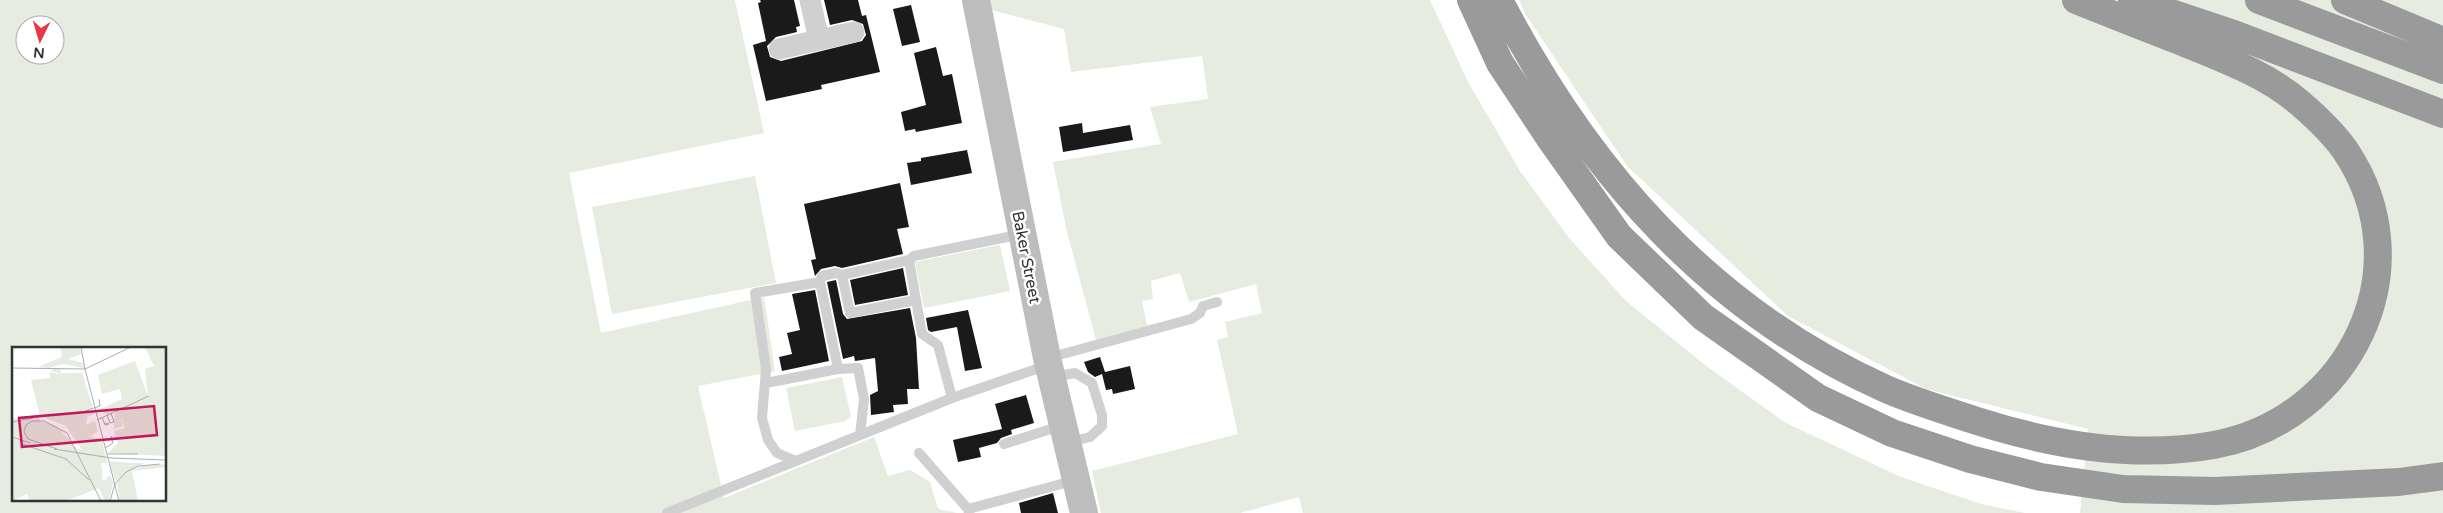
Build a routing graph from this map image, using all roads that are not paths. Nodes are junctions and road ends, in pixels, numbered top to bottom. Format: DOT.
graph roads {
  1 [pos="810,0"];
  2 [pos="976,0"];
  3 [pos="1471,0"];
  4 [pos="1499,0"];
  5 [pos="2076,0"];
  6 [pos="2132,0"];
  7 [pos="2259,0"];
  8 [pos="2345,0"];
  9 [pos="854,32"];
  10 [pos="819,40"];
  11 [pos="2443,41"];
  12 [pos="779,49"];
  13 [pos="2443,70"];
  14 [pos="2443,114"];
  15 [pos="1022,234"];
  16 [pos="909,260"];
  17 [pos="842,275"];
  18 [pos="820,282"];
  19 [pos="916,300"];
  20 [pos="1216,302"];
  21 [pos="1049,366"];
  22 [pos="838,369"];
  23 [pos="766,383"];
  24 [pos="952,398"];
  25 [pos="1066,434"];
  26 [pos="860,435"];
  27 [pos="1004,444"];
  28 [pos="919,453"];
  29 [pos="796,461"];
  30 [pos="2443,476"];
  31 [pos="1076,480"];
  32 [pos="968,511"];
  33 [pos="667,513"];
  34 [pos="1084,513"];
  1 -- 10 [label="street"];
  2 -- 15 [label="main road, Baker Street"];
  3 -- 30 [label="highway"];
  4 -- 5 [label="highway"];
  6 -- 14 [label="highway"];
  7 -- 13 [label="highway"];
  8 -- 11 [label="highway"];
  9 -- 10 [label="street"];
  10 -- 12 [label="street"];
  15 -- 16 [label="lane"];
  15 -- 21 [label="main road, Baker Street"];
  16 -- 17 [label="lane"];
  16 -- 19 [label="lane"];
  17 -- 18 [label="lane"];
  17 -- 19 [label="lane"];
  18 -- 22 [label="lane"];
  18 -- 23 [label="lane"];
  19 -- 24 [label="lane"];
  20 -- 21 [label="lane"];
  21 -- 24 [label="lane"];
  21 -- 25 [label="main road, Baker Street"];
  21 -- 25 [label="lane"];
  22 -- 23 [label="lane"];
  22 -- 26 [label="lane"];
  23 -- 29 [label="lane"];
  24 -- 26 [label="lane"];
  25 -- 27 [label="lane"];
  25 -- 31 [label="main road, Baker Street"];
  26 -- 29 [label="lane"];
  28 -- 32 [label="lane"];
  29 -- 33 [label="lane"];
  31 -- 32 [label="lane"];
  31 -- 34 [label="main road, Baker Street"];
}
